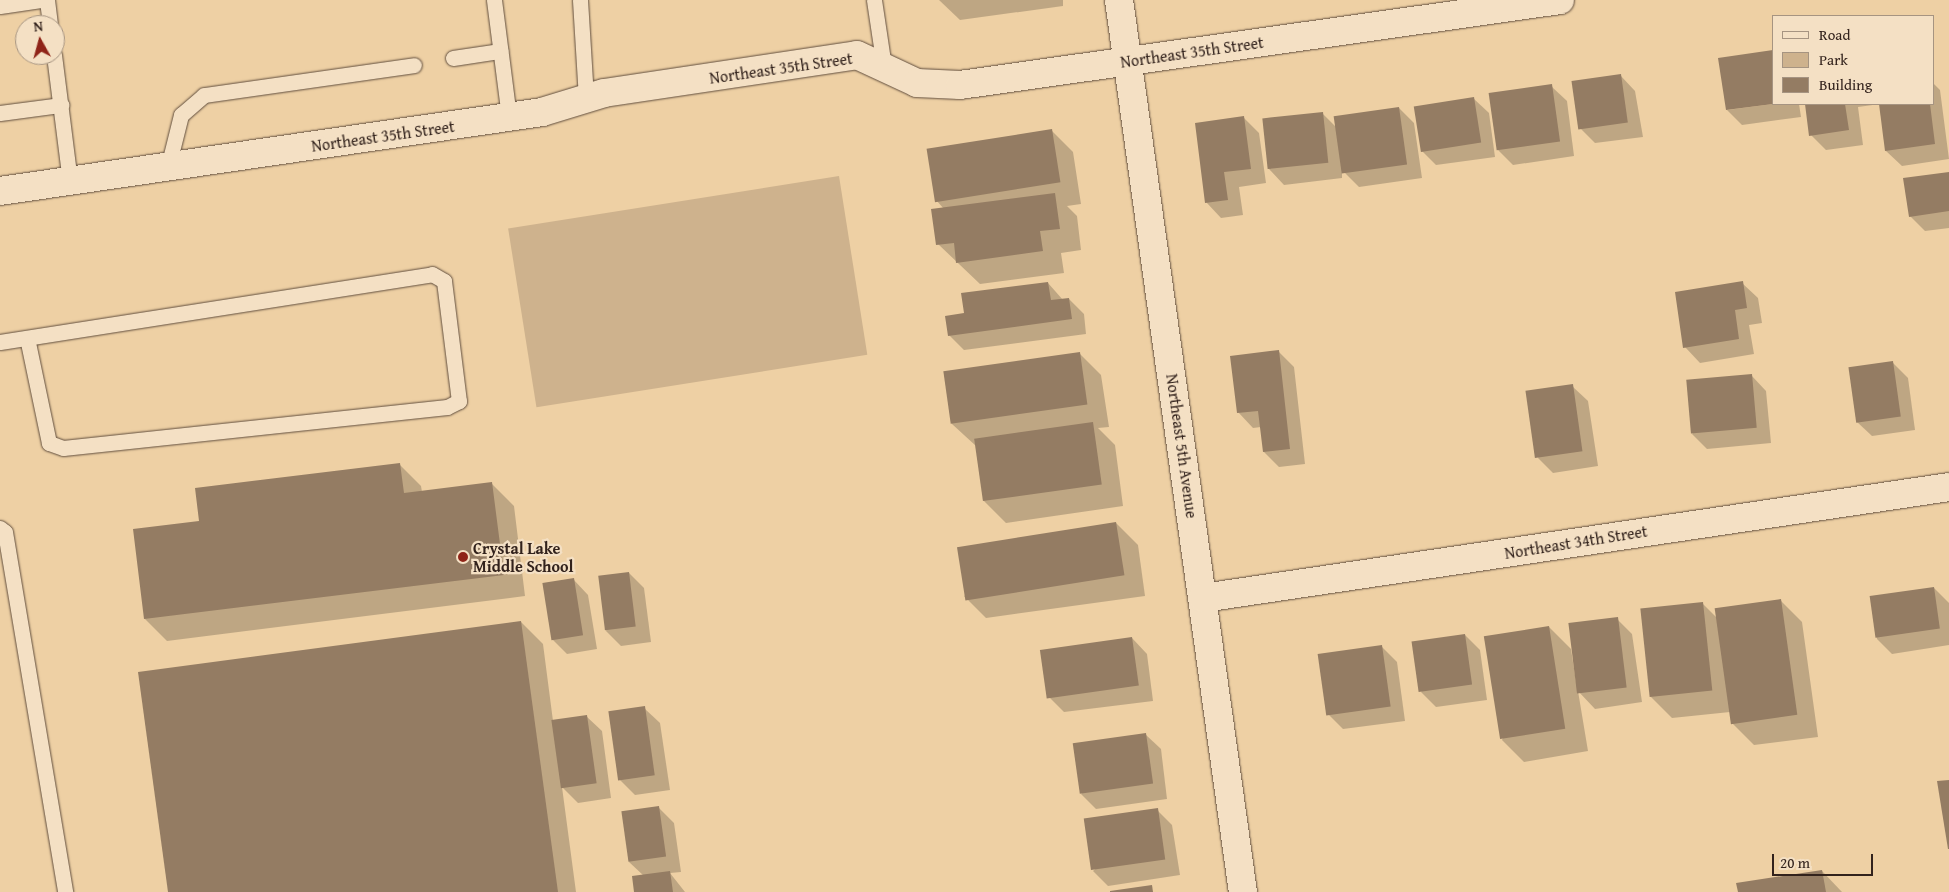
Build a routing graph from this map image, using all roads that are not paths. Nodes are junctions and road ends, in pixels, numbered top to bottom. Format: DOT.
graph roads {
  1 [pos="41,0"];
  2 [pos="47,0"];
  3 [pos="494,0"];
  4 [pos="580,0"];
  5 [pos="874,0"];
  6 [pos="1119,0"];
  7 [pos="1560,0"];
  8 [pos="0,6"];
  9 [pos="49,15"];
  10 [pos="500,51"];
  11 [pos="453,58"];
  12 [pos="1128,61"];
  13 [pos="55,65"];
  14 [pos="414,65"];
  15 [pos="884,68"];
  16 [pos="586,99"];
  17 [pos="61,105"];
  18 [pos="0,113"];
  19 [pos="508,118"];
  20 [pos="168,167"];
  21 [pos="70,181"];
  22 [pos="0,191"];
  23 [pos="27,338"];
  24 [pos="0,342"];
  25 [pos="1949,487"];
  26 [pos="0,528"];
  27 [pos="1203,598"];
  28 [pos="65,892"];
  29 [pos="1243,892"];
  1 -- 8 [label="lane"];
  2 -- 9 [label="lane"];
  3 -- 10 [label="lane"];
  4 -- 16 [label="lane"];
  5 -- 15 [label="lane"];
  6 -- 12 [label="street, Northeast 5th Avenue"];
  7 -- 12 [label="street, Northeast 35th Street"];
  10 -- 11 [label="lane"];
  10 -- 19 [label="lane"];
  12 -- 15 [label="street, Northeast 35th Street"];
  12 -- 27 [label="street, Northeast 5th Avenue"];
  13 -- 17 [label="lane"];
  14 -- 20 [label="lane"];
  15 -- 16 [label="street, Northeast 35th Street"];
  16 -- 19 [label="street, Northeast 35th Street"];
  17 -- 18 [label="lane"];
  17 -- 21 [label="lane"];
  19 -- 20 [label="street, Northeast 35th Street"];
  20 -- 21 [label="street, Northeast 35th Street"];
  21 -- 22 [label="street, Northeast 35th Street"];
  23 -- 23 [label="lane"];
  23 -- 24 [label="lane"];
  25 -- 27 [label="street, Northeast 34th Street"];
  26 -- 28 [label="lane"];
  27 -- 29 [label="street, Northeast 5th Avenue"];
}
